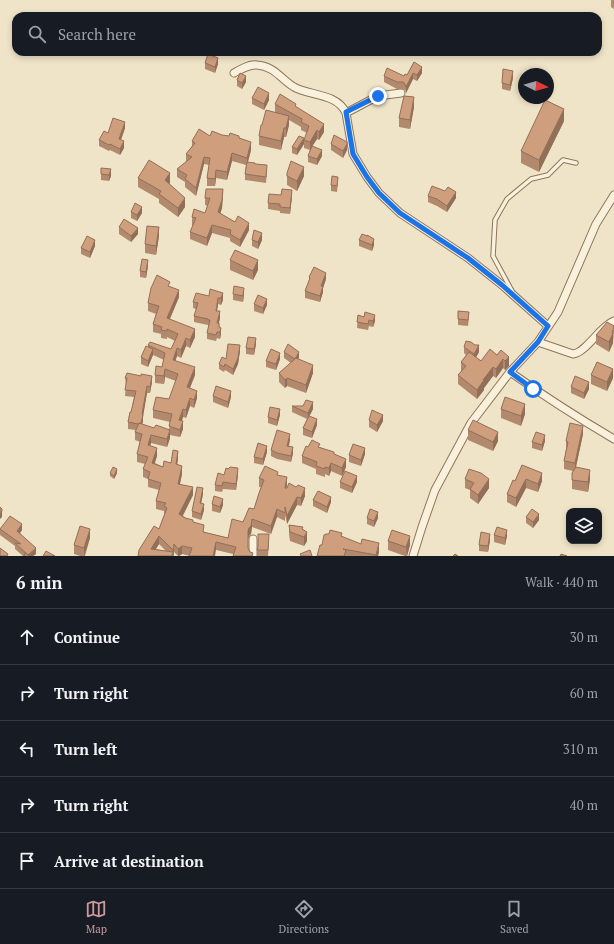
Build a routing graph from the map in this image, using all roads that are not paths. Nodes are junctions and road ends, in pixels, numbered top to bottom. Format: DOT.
graph roads {
  1 [pos="234,73"];
  2 [pos="402,93"];
  3 [pos="346,112"];
  4 [pos="576,163"];
  5 [pos="614,195"];
  6 [pos="515,296"];
  7 [pos="614,321"];
  8 [pos="548,326"];
  9 [pos="538,342"];
  10 [pos="510,372"];
  11 [pos="614,439"];
  12 [pos="253,539"];
  13 [pos="253,556"];
  14 [pos="413,556"];
  1 -- 3 [label="street"];
  2 -- 3 [label="street"];
  3 -- 6 [label="street"];
  4 -- 6 [label="lane"];
  5 -- 8 [label="street"];
  6 -- 8 [label="street"];
  7 -- 9 [label="street"];
  8 -- 9 [label="street"];
  9 -- 10 [label="street"];
  10 -- 11 [label="street"];
  10 -- 14 [label="street"];
  12 -- 13 [label="street"];
}
